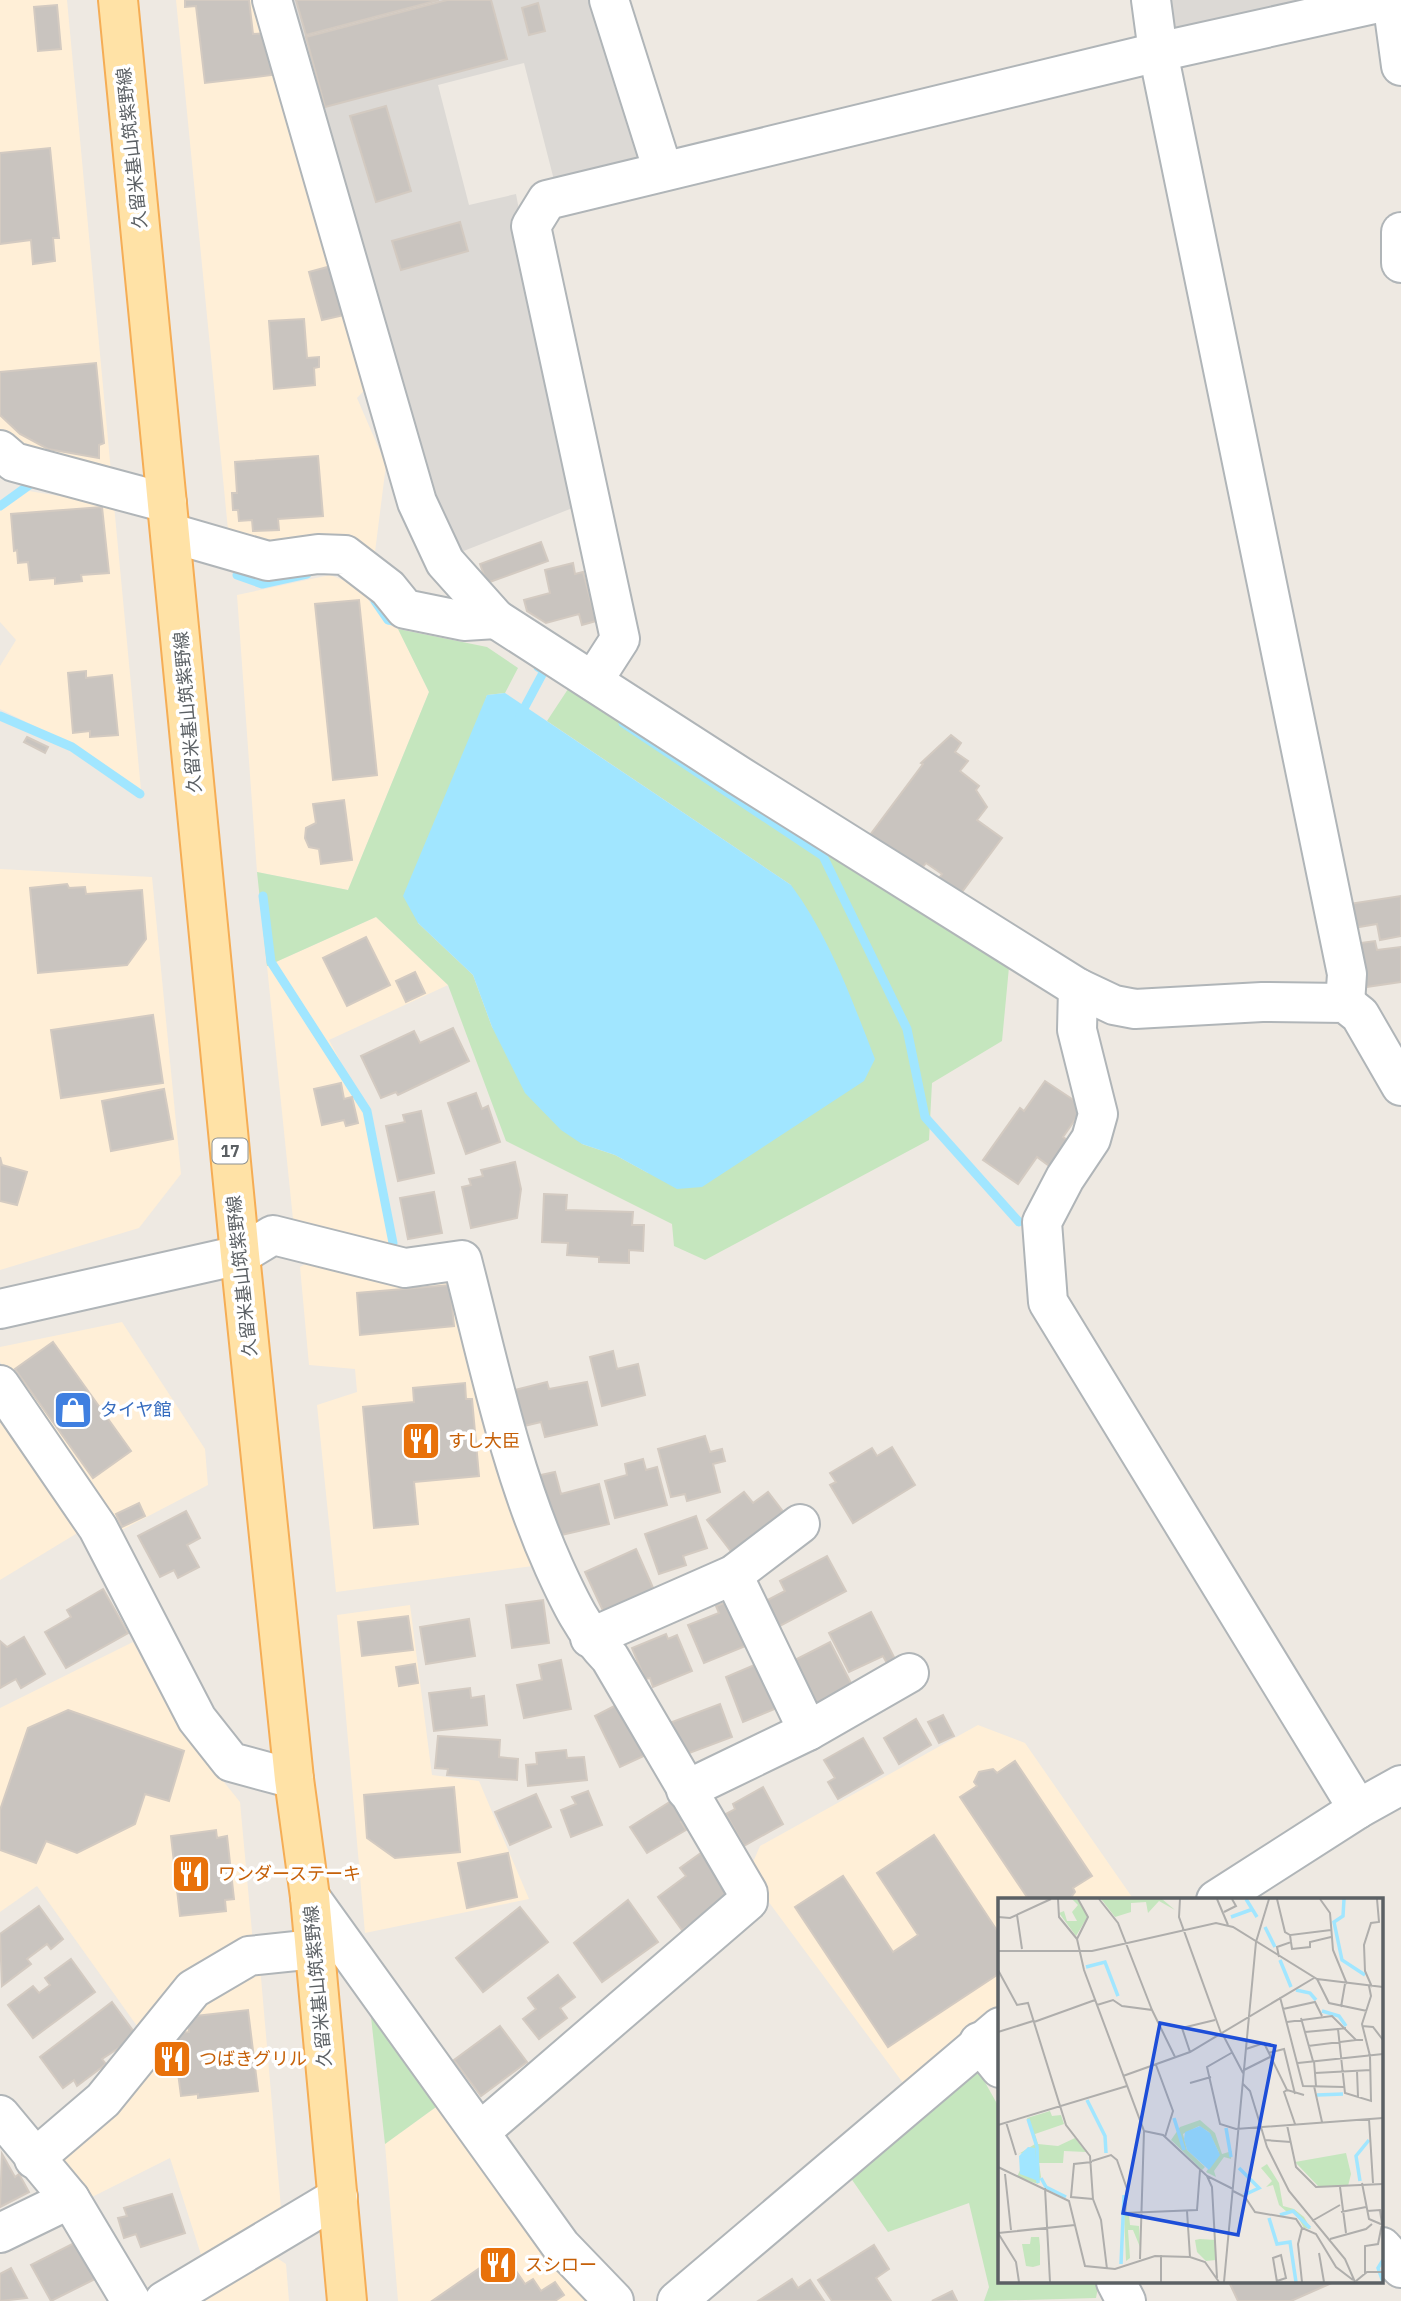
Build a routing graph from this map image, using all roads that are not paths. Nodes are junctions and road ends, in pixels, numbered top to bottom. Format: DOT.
graph roads {
  1 [pos="118,0"];
  2 [pos="272,0"];
  3 [pos="609,0"];
  4 [pos="1151,0"];
  5 [pos="1158,52"];
  6 [pos="1401,66"];
  7 [pos="663,171"];
  8 [pos="1401,232"];
  9 [pos="1401,263"];
  10 [pos="9,466"];
  11 [pos="169,518"];
  12 [pos="496,619"];
  13 [pos="593,681"];
  14 [pos="1078,988"];
  15 [pos="1345,1003"];
  16 [pos="1401,1086"];
  17 [pos="240,1255"];
  18 [pos="0,1309"];
  19 [pos="0,1385"];
  20 [pos="800,1524"];
  21 [pos="733,1575"];
  22 [pos="590,1638"];
  23 [pos="909,1673"];
  24 [pos="808,1731"];
  25 [pos="293,1779"];
  26 [pos="1401,1785"];
  27 [pos="686,1790"];
  28 [pos="1357,1809"];
  29 [pos="310,1897"];
  30 [pos="1219,1898"];
  31 [pos="315,1949"];
  32 [pos="993,2046"];
  33 [pos="0,2115"];
  34 [pos="481,2131"];
  35 [pos="34,2159"];
  36 [pos="338,2197"];
  37 [pos="71,2200"];
  38 [pos="0,2233"];
  39 [pos="1384,2249"];
  40 [pos="1401,2268"];
  41 [pos="1117,2284"];
  42 [pos="131,2301"];
  43 [pos="164,2301"];
  44 [pos="347,2301"];
  45 [pos="614,2301"];
  46 [pos="677,2301"];
  47 [pos="1126,2301"];
  1 -- 11 [label="main road, 久留米基山筑紫野線 / 17"];
  2 -- 12 [label="street"];
  3 -- 7 [label="street"];
  4 -- 5 [label="street"];
  5 -- 6 [label="street"];
  5 -- 7 [label="street"];
  5 -- 15 [label="street"];
  7 -- 13 [label="street"];
  8 -- 9 [label="street"];
  10 -- 11 [label="street"];
  11 -- 12 [label="street"];
  11 -- 17 [label="main road, 久留米基山筑紫野線 / 17"];
  12 -- 13 [label="street"];
  13 -- 14 [label="street"];
  14 -- 15 [label="street"];
  14 -- 28 [label="street"];
  15 -- 16 [label="street"];
  17 -- 18 [label="street"];
  17 -- 22 [label="street"];
  17 -- 25 [label="main road, 久留米基山筑紫野線 / 17"];
  19 -- 25 [label="street"];
  20 -- 21 [label="street"];
  21 -- 22 [label="street"];
  21 -- 24 [label="street"];
  22 -- 27 [label="street"];
  23 -- 24 [label="street"];
  24 -- 27 [label="street"];
  25 -- 29 [label="main road, 久留米基山筑紫野線 / 17"];
  26 -- 28 [label="street"];
  27 -- 34 [label="street"];
  28 -- 30 [label="street"];
  29 -- 31 [label="main road, 久留米基山筑紫野線 / 17"];
  29 -- 34 [label="street"];
  31 -- 35 [label="street"];
  31 -- 36 [label="main road, 久留米基山筑紫野線 / 17"];
  32 -- 46 [label="street"];
  33 -- 35 [label="street"];
  34 -- 45 [label="street"];
  35 -- 37 [label="street"];
  36 -- 43 [label="street"];
  36 -- 44 [label="main road, 久留米基山筑紫野線 / 17"];
  37 -- 38 [label="street"];
  37 -- 42 [label="street"];
  39 -- 40 [label="street"];
  41 -- 47 [label="street"];
}
